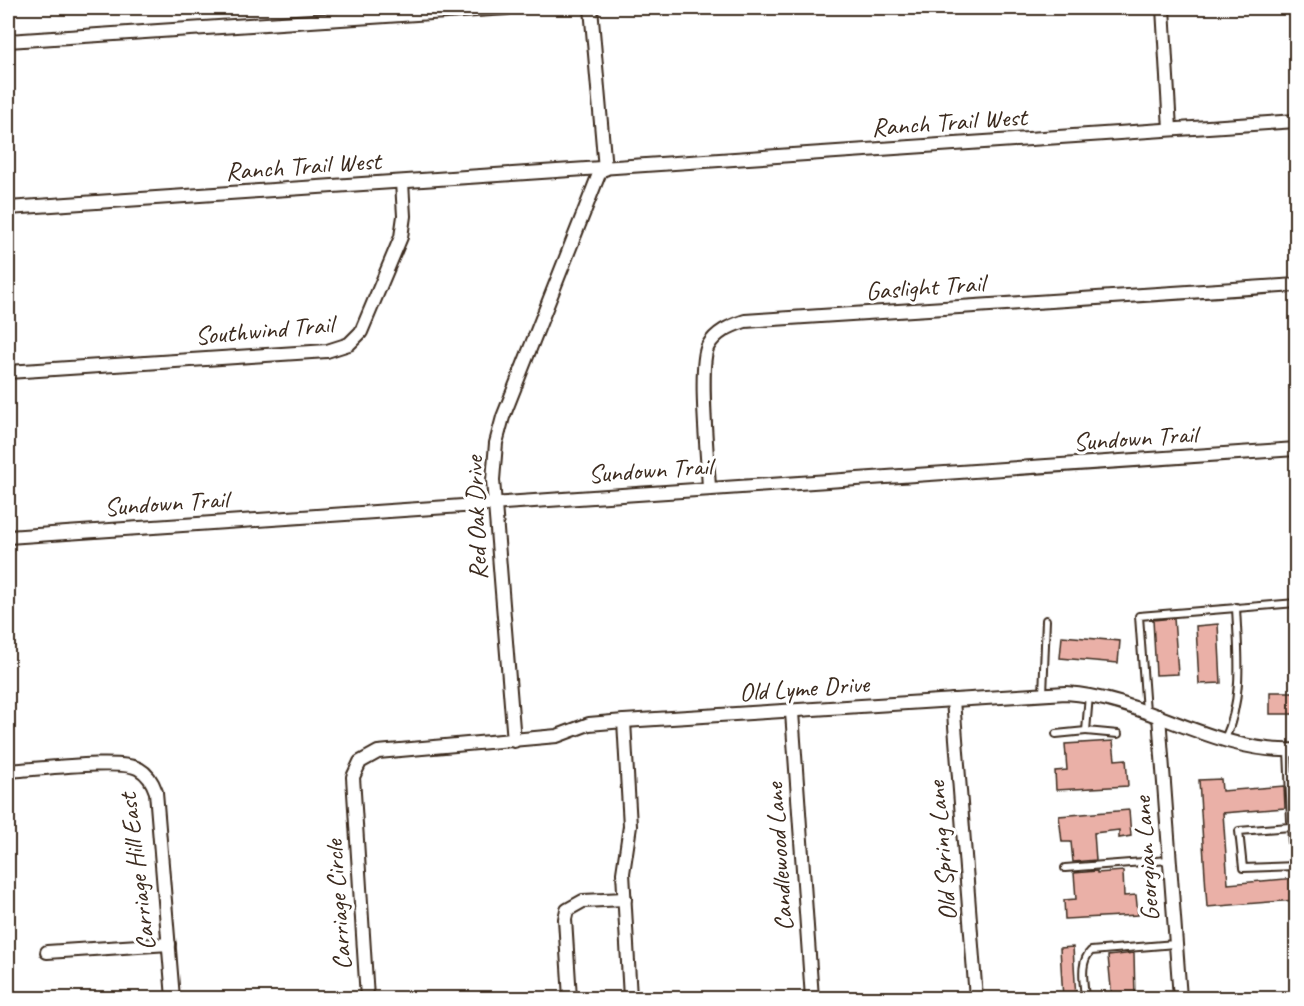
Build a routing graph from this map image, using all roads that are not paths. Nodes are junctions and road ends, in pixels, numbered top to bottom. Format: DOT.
graph roads {
  1 [pos="507,8"];
  2 [pos="591,8"];
  3 [pos="1163,8"];
  4 [pos="8,41"];
  5 [pos="1296,121"];
  6 [pos="1170,129"];
  7 [pos="603,169"];
  8 [pos="402,182"];
  9 [pos="8,208"];
  10 [pos="1296,285"];
  11 [pos="8,372"];
  12 [pos="1296,449"];
  13 [pos="710,488"];
  14 [pos="494,504"];
  15 [pos="8,537"];
  16 [pos="1296,603"];
  17 [pos="1236,607"];
  18 [pos="1046,620"];
  19 [pos="1043,694"];
  20 [pos="1089,695"];
  21 [pos="952,700"];
  22 [pos="1146,711"];
  23 [pos="792,712"];
  24 [pos="1159,716"];
  25 [pos="624,721"];
  26 [pos="1086,731"];
  27 [pos="1056,734"];
  28 [pos="1118,734"];
  29 [pos="1225,739"];
  30 [pos="514,741"];
  31 [pos="1292,750"];
  32 [pos="8,771"];
  33 [pos="354,809"];
  34 [pos="1290,827"];
  35 [pos="1169,860"];
  36 [pos="1295,866"];
  37 [pos="1065,868"];
  38 [pos="625,899"];
  39 [pos="169,944"];
  40 [pos="1175,944"];
  41 [pos="47,952"];
  42 [pos="173,999"];
  43 [pos="367,999"];
  44 [pos="570,999"];
  45 [pos="630,999"];
  46 [pos="812,999"];
  47 [pos="976,999"];
  48 [pos="1085,999"];
  49 [pos="1180,999"];
  1 -- 4 [label="street"];
  2 -- 7 [label="street, Red Oak Drive"];
  3 -- 6 [label="street"];
  5 -- 6 [label="street, Ranch Trail West"];
  6 -- 7 [label="street, Ranch Trail West"];
  7 -- 8 [label="street, Ranch Trail West"];
  7 -- 14 [label="street, Red Oak Drive"];
  8 -- 9 [label="street, Ranch Trail West"];
  8 -- 11 [label="street, Southwind Trail"];
  10 -- 13 [label="street, Gaslight Trail"];
  12 -- 13 [label="street, Sundown Trail"];
  13 -- 14 [label="street, Sundown Trail"];
  14 -- 15 [label="street, Sundown Trail"];
  14 -- 30 [label="street, Red Oak Drive"];
  16 -- 17 [label="lane"];
  17 -- 22 [label="lane"];
  17 -- 29 [label="lane"];
  18 -- 19 [label="lane"];
  19 -- 20 [label="street, Old Lyme Drive"];
  19 -- 21 [label="street, Old Lyme Drive"];
  20 -- 22 [label="street, Old Lyme Drive"];
  20 -- 26 [label="lane"];
  21 -- 23 [label="street, Old Lyme Drive"];
  21 -- 47 [label="street, Old Spring Lane"];
  22 -- 24 [label="street, Old Lyme Drive"];
  23 -- 25 [label="street, Old Lyme Drive"];
  23 -- 46 [label="street, Candlewood Lane"];
  24 -- 29 [label="street, Old Lyme Drive"];
  24 -- 35 [label="street, Georgian Lane"];
  25 -- 30 [label="street, Old Lyme Drive"];
  25 -- 38 [label="street"];
  26 -- 27 [label="lane"];
  26 -- 28 [label="lane"];
  29 -- 31 [label="street, Old Lyme Drive"];
  30 -- 33 [label="street, Old Lyme Drive"];
  31 -- 34 [label="lane"];
  32 -- 39 [label="street, Carriage Hill East"];
  33 -- 43 [label="street, Carriage Circle"];
  34 -- 36 [label="lane"];
  34 -- 36 [label="lane"];
  35 -- 37 [label="lane"];
  35 -- 40 [label="street, Georgian Lane"];
  38 -- 44 [label="street"];
  38 -- 45 [label="street"];
  39 -- 41 [label="street"];
  39 -- 42 [label="street, Carriage Hill East"];
  40 -- 48 [label="lane"];
  40 -- 49 [label="street, Georgian Lane"];
}
